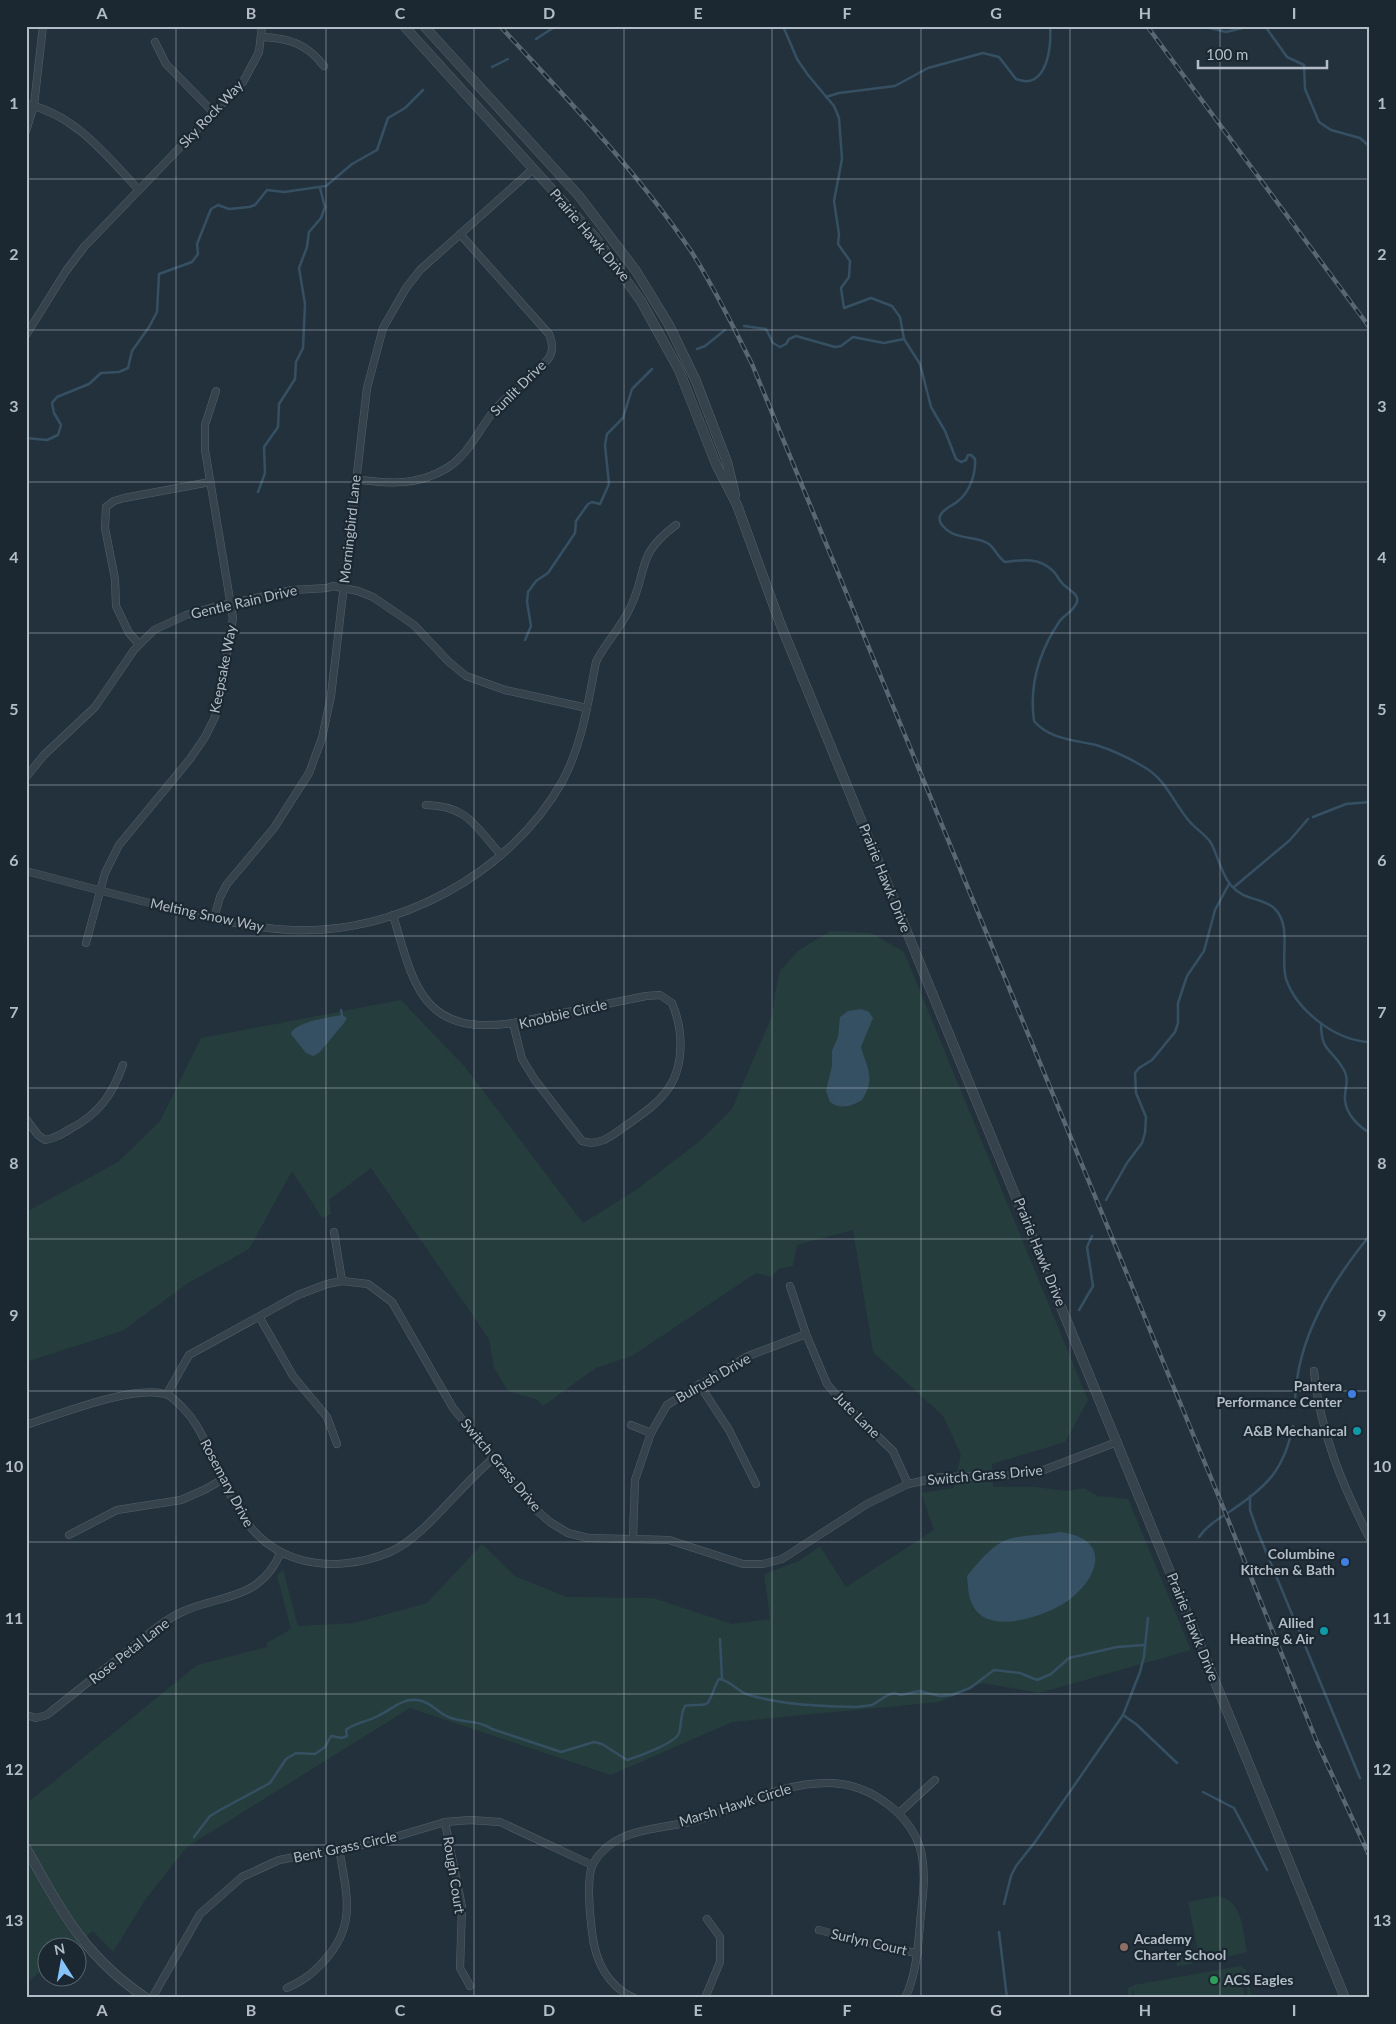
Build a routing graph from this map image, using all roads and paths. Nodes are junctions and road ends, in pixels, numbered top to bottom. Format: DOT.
graph roads {
  1 [pos="42,26"];
  2 [pos="262,26"];
  3 [pos="404,26"];
  4 [pos="424,26"];
  5 [pos="262,37"];
  6 [pos="155,42"];
  7 [pos="324,66"];
  8 [pos="30,105"];
  9 [pos="214,113"];
  10 [pos="26,131"];
  11 [pos="533,169"];
  12 [pos="139,190"];
  13 [pos="460,234"];
  14 [pos="26,336"];
  15 [pos="216,392"];
  16 [pos="355,479"];
  17 [pos="210,482"];
  18 [pos="737,505"];
  19 [pos="676,525"];
  20 [pos="343,586"];
  21 [pos="232,603"];
  22 [pos="139,644"];
  23 [pos="587,708"];
  24 [pos="26,777"];
  25 [pos="426,805"];
  26 [pos="501,855"];
  27 [pos="26,871"];
  28 [pos="100,891"];
  29 [pos="392,915"];
  30 [pos="214,918"];
  31 [pos="86,943"];
  32 [pos="514,1024"];
  33 [pos="123,1065"];
  34 [pos="26,1119"];
  35 [pos="334,1232"];
  36 [pos="342,1281"];
  37 [pos="790,1286"];
  38 [pos="260,1318"];
  39 [pos="806,1334"];
  40 [pos="1314,1371"];
  41 [pos="699,1384"];
  42 [pos="168,1394"];
  43 [pos="631,1424"];
  44 [pos="26,1425"];
  45 [pos="651,1433"];
  46 [pos="1117,1442"];
  47 [pos="337,1444"];
  48 [pos="494,1458"];
  49 [pos="223,1479"];
  50 [pos="756,1484"];
  51 [pos="908,1484"];
  52 [pos="69,1535"];
  53 [pos="633,1538"];
  54 [pos="1370,1539"];
  55 [pos="280,1554"];
  56 [pos="26,1715"];
  57 [pos="935,1780"];
  58 [pos="899,1813"];
  59 [pos="445,1822"];
  60 [pos="26,1848"];
  61 [pos="339,1848"];
  62 [pos="592,1865"];
  63 [pos="707,1919"];
  64 [pos="819,1930"];
  65 [pos="918,1953"];
  66 [pos="470,1986"];
  67 [pos="287,1988"];
  68 [pos="146,1998"];
  69 [pos="152,1998"];
  70 [pos="634,1998"];
  71 [pos="705,1998"];
  72 [pos="905,1998"];
  73 [pos="1345,1998"];
  1 -- 8 [label="street"];
  2 -- 5 [label="street, Sky Rock Way"];
  3 -- 11 [label="street, Prairie Hawk Drive"];
  4 -- 18 [label="street, Prairie Hawk Drive"];
  5 -- 7 [label="street"];
  5 -- 9 [label="street, Sky Rock Way"];
  6 -- 9 [label="street"];
  8 -- 10 [label="street"];
  8 -- 12 [label="street"];
  9 -- 12 [label="street, Sky Rock Way"];
  11 -- 13 [label="street, Morningbird Lane"];
  11 -- 18 [label="street, Prairie Hawk Drive"];
  12 -- 14 [label="street, Sky Rock Way"];
  13 -- 16 [label="street, Morningbird Lane"];
  13 -- 16 [label="street, Sunlit Drive"];
  15 -- 17 [label="street, Keepsake Way"];
  16 -- 20 [label="street, Morningbird Lane"];
  17 -- 21 [label="street, Keepsake Way"];
  17 -- 22 [label="street"];
  18 -- 46 [label="street, Prairie Hawk Drive"];
  19 -- 23 [label="street, Melting Snow Way"];
  20 -- 21 [label="street, Gentle Rain Drive"];
  20 -- 23 [label="street, Gentle Rain Drive"];
  20 -- 30 [label="street, Morningbird Lane"];
  21 -- 22 [label="street, Gentle Rain Drive"];
  21 -- 28 [label="street, Keepsake Way"];
  22 -- 24 [label="street, Gentle Rain Drive"];
  23 -- 26 [label="street, Melting Snow Way"];
  25 -- 26 [label="street"];
  26 -- 29 [label="street, Melting Snow Way"];
  27 -- 28 [label="street, Melting Snow Way"];
  28 -- 30 [label="street, Melting Snow Way"];
  28 -- 31 [label="street, Keepsake Way"];
  29 -- 30 [label="street, Melting Snow Way"];
  29 -- 32 [label="street"];
  32 -- 32 [label="street, Knobbie Circle"];
  33 -- 34 [label="street"];
  35 -- 36 [label="street"];
  36 -- 38 [label="street, Switch Grass Drive"];
  36 -- 48 [label="street, Switch Grass Drive"];
  37 -- 39 [label="street, Jute Lane"];
  38 -- 42 [label="street, Switch Grass Drive"];
  38 -- 47 [label="street"];
  39 -- 41 [label="street, Bulrush Drive"];
  39 -- 51 [label="street, Jute Lane"];
  40 -- 54 [label="street"];
  41 -- 45 [label="street, Bulrush Drive"];
  41 -- 50 [label="street"];
  42 -- 44 [label="street"];
  42 -- 49 [label="street, Rosemary Drive"];
  43 -- 45 [label="street"];
  45 -- 53 [label="street, Bulrush Drive"];
  46 -- 51 [label="street, Switch Grass Drive"];
  46 -- 73 [label="street, Prairie Hawk Drive"];
  48 -- 53 [label="street, Switch Grass Drive"];
  48 -- 55 [label="street, Rosemary Drive"];
  49 -- 52 [label="street"];
  49 -- 55 [label="street, Rosemary Drive"];
  51 -- 53 [label="street, Switch Grass Drive"];
  55 -- 56 [label="street, Rose Petal Lane"];
  57 -- 58 [label="street"];
  58 -- 62 [label="street, Marsh Hawk Circle"];
  58 -- 65 [label="street, Marsh Hawk Circle"];
  59 -- 61 [label="street, Bent Grass Circle"];
  59 -- 62 [label="street, Bent Grass Circle"];
  59 -- 66 [label="street, Rough Court"];
  60 -- 68 [label="street"];
  61 -- 67 [label="street"];
  61 -- 69 [label="street, Bent Grass Circle"];
  62 -- 70 [label="street"];
  63 -- 71 [label="street"];
  64 -- 65 [label="street, Surlyn Court"];
  65 -- 72 [label="street, Marsh Hawk Circle"];
}
